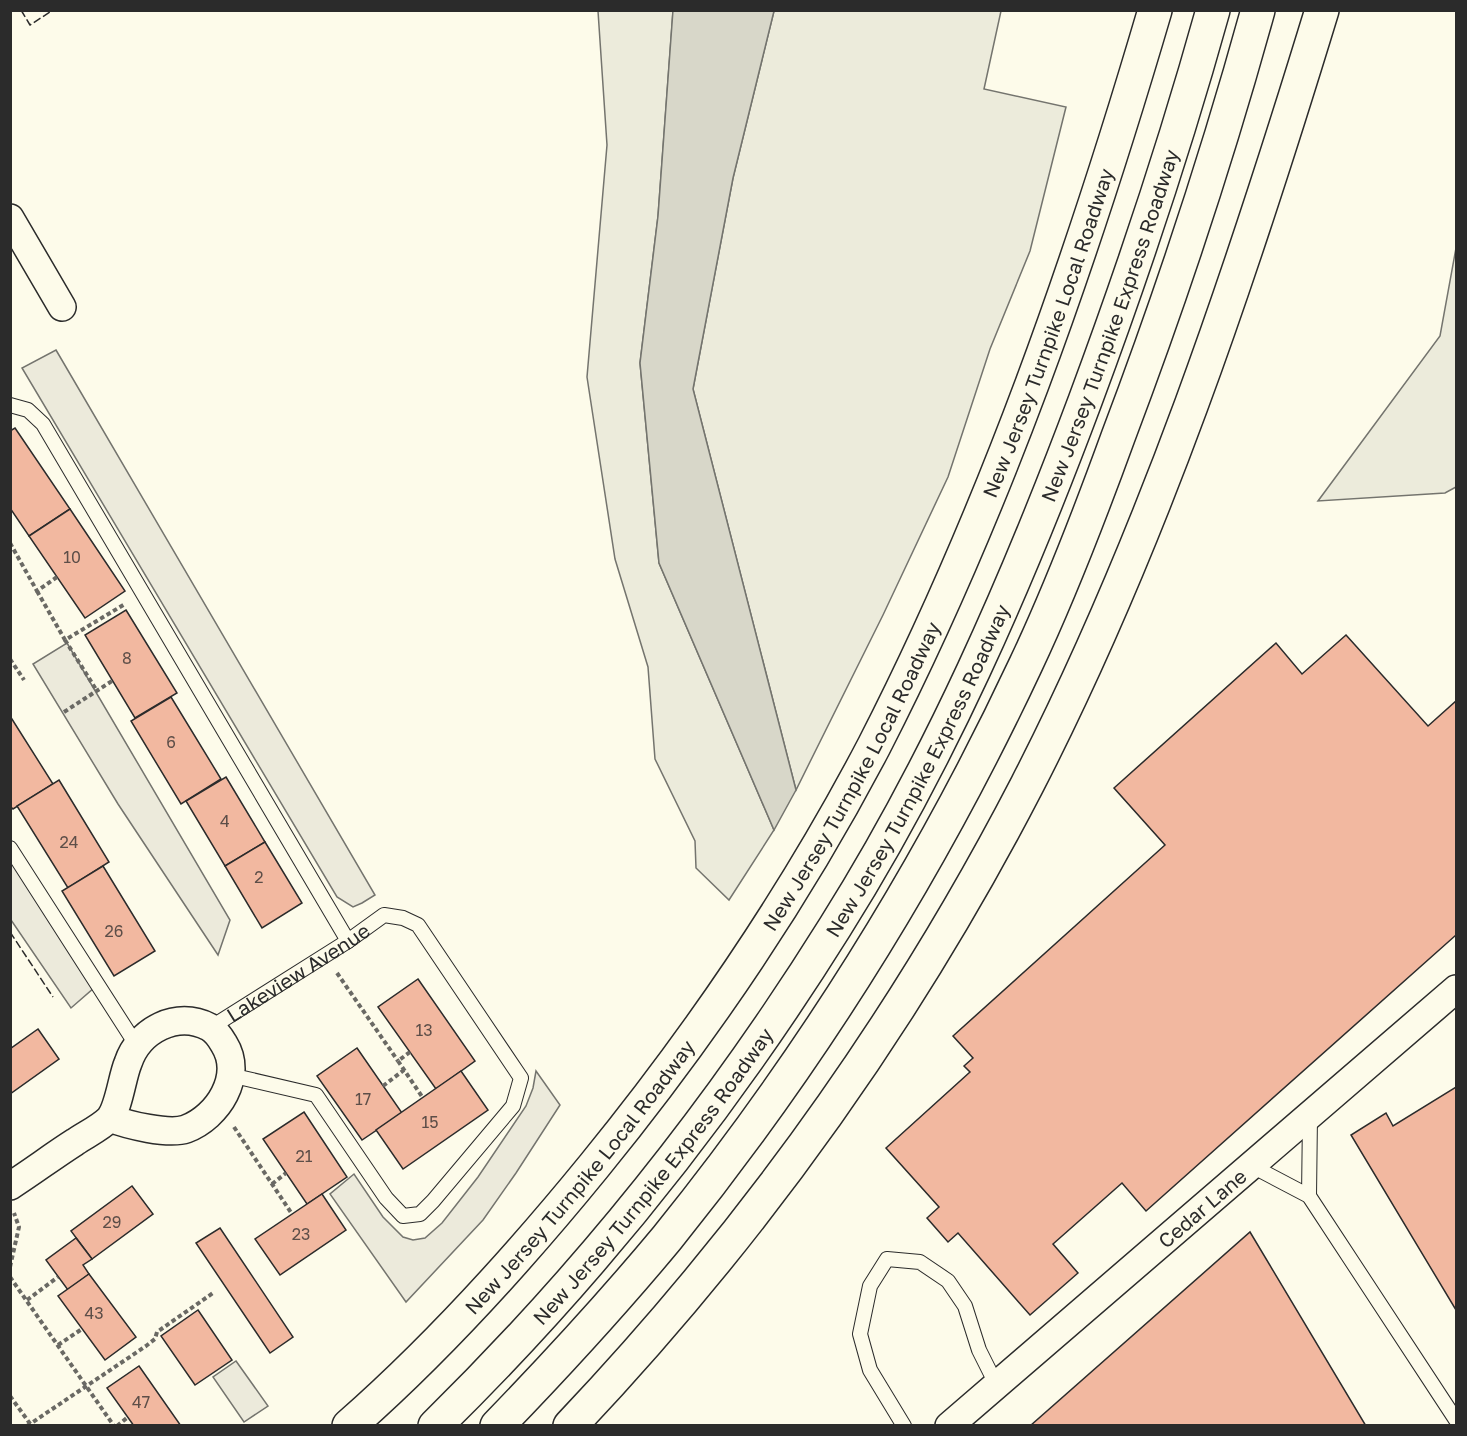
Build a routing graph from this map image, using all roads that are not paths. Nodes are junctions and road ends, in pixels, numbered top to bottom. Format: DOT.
graph roads {
  1 [pos="1155,10"];
  2 [pos="1213,10"];
  3 [pos="1258,10"];
  4 [pos="1322,10"];
  5 [pos="10,219"];
  6 [pos="62,307"];
  7 [pos="10,405"];
  8 [pos="10,848"];
  9 [pos="348,941"];
  10 [pos="1456,989"];
  11 [pos="210,1028"];
  12 [pos="136,1046"];
  13 [pos="230,1075"];
  14 [pos="1310,1116"];
  15 [pos="110,1118"];
  16 [pos="1252,1166"];
  17 [pos="1309,1196"];
  18 [pos="12,1198"];
  19 [pos="997,1386"];
  20 [pos="1456,1420"];
  21 [pos="349,1425"];
  22 [pos="435,1425"];
  23 [pos="497,1425"];
  24 [pos="570,1425"];
  25 [pos="904,1425"];
  26 [pos="949,1425"];
  1 -- 21 [label="highway, New Jersey Turnpike Local Roadway"];
  2 -- 22 [label="highway, New Jersey Turnpike Express Roadway"];
  3 -- 23 [label="highway"];
  4 -- 24 [label="highway"];
  5 -- 6 [label="street"];
  7 -- 9 [label="lane"];
  8 -- 12 [label="lane"];
  9 -- 11 [label="lane, Lakeview Avenue"];
  9 -- 13 [label="lane, Lakeview Avenue"];
  10 -- 14 [label="street, Cedar Lane"];
  11 -- 12 [label="street, Lakeview Avenue"];
  11 -- 13 [label="street, Lakeview Avenue"];
  12 -- 15 [label="street, Lakeview Avenue"];
  13 -- 15 [label="street"];
  14 -- 16 [label="street, Cedar Lane"];
  14 -- 17 [label="lane"];
  15 -- 18 [label="street"];
  16 -- 17 [label="lane"];
  16 -- 19 [label="street, Cedar Lane"];
  17 -- 20 [label="lane"];
  19 -- 25 [label="lane"];
  19 -- 26 [label="street, Cedar Lane"];
}
